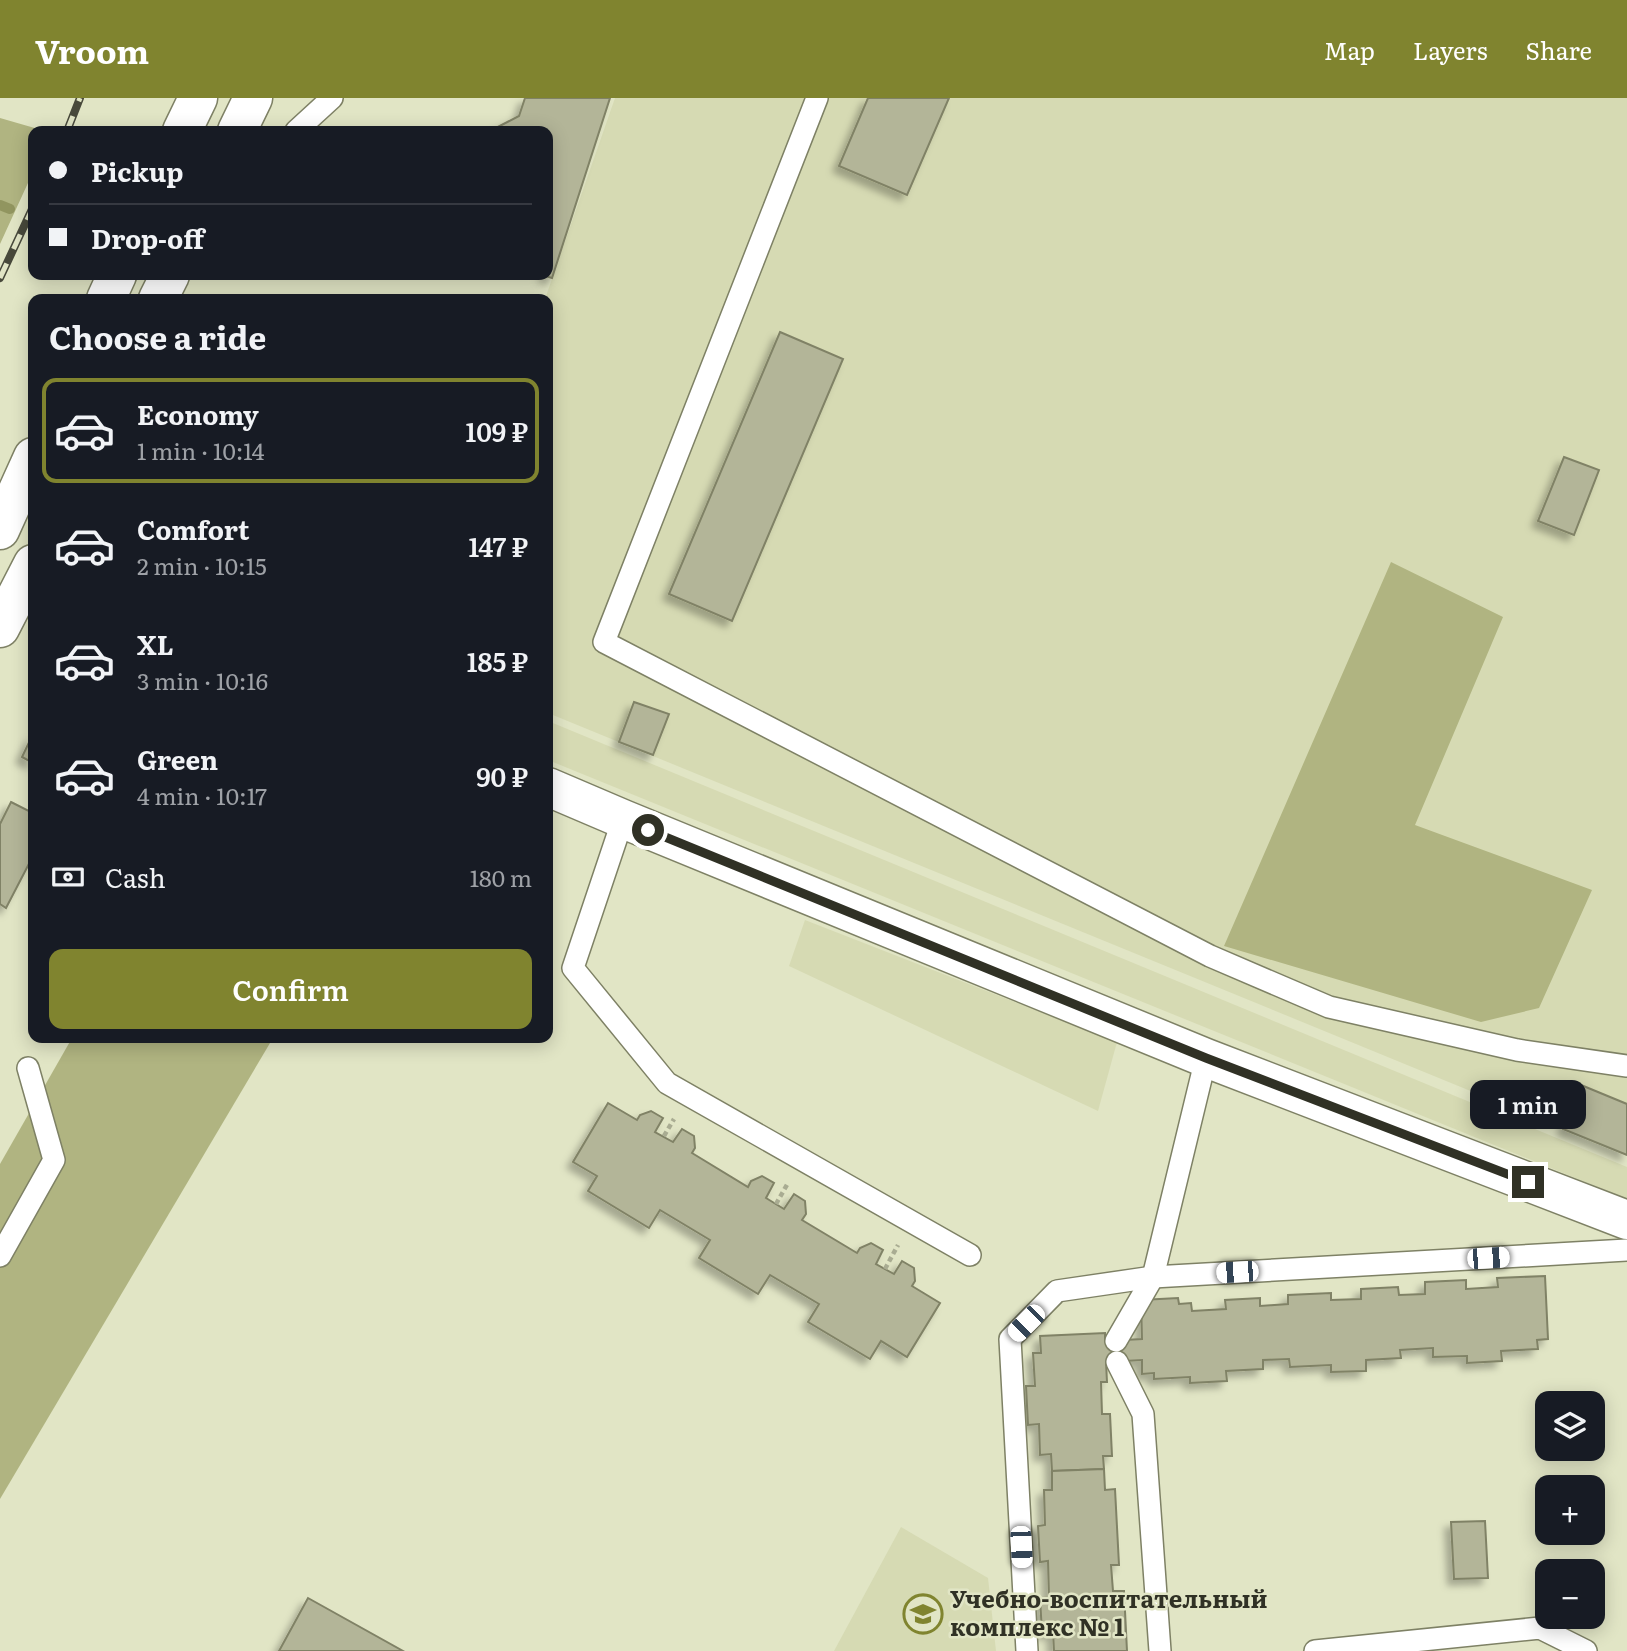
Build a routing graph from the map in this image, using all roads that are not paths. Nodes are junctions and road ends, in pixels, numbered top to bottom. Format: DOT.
graph roads {
  1 [pos="198,98"];
  2 [pos="253,98"];
  3 [pos="332,98"];
  4 [pos="817,98"];
  5 [pos="184,126"];
  6 [pos="239,126"];
  7 [pos="301,126"];
  8 [pos="28,468"];
  9 [pos="0,530"];
  10 [pos="28,575"];
  11 [pos="0,628"];
  12 [pos="553,789"];
  13 [pos="623,819"];
  14 [pos="1206,1058"];
  15 [pos="1627,1066"];
  16 [pos="28,1069"];
  17 [pos="1627,1220"];
  18 [pos="1627,1250"];
  19 [pos="970,1255"];
  20 [pos="0,1256"];
  21 [pos="1153,1277"];
  22 [pos="1027,1651"];
  23 [pos="1160,1651"];
  24 [pos="1315,1651"];
  25 [pos="1586,1651"];
  1 -- 5 [label="main road"];
  2 -- 6 [label="main road"];
  3 -- 7 [label="lane"];
  4 -- 15 [label="lane"];
  8 -- 9 [label="main road"];
  10 -- 11 [label="main road"];
  12 -- 13 [label="main road"];
  13 -- 14 [label="main road"];
  13 -- 19 [label="lane"];
  14 -- 17 [label="main road"];
  14 -- 21 [label="lane"];
  16 -- 20 [label="lane"];
  18 -- 21 [label="lane"];
  21 -- 22 [label="lane"];
  21 -- 23 [label="lane"];
  24 -- 25 [label="lane"];
}
